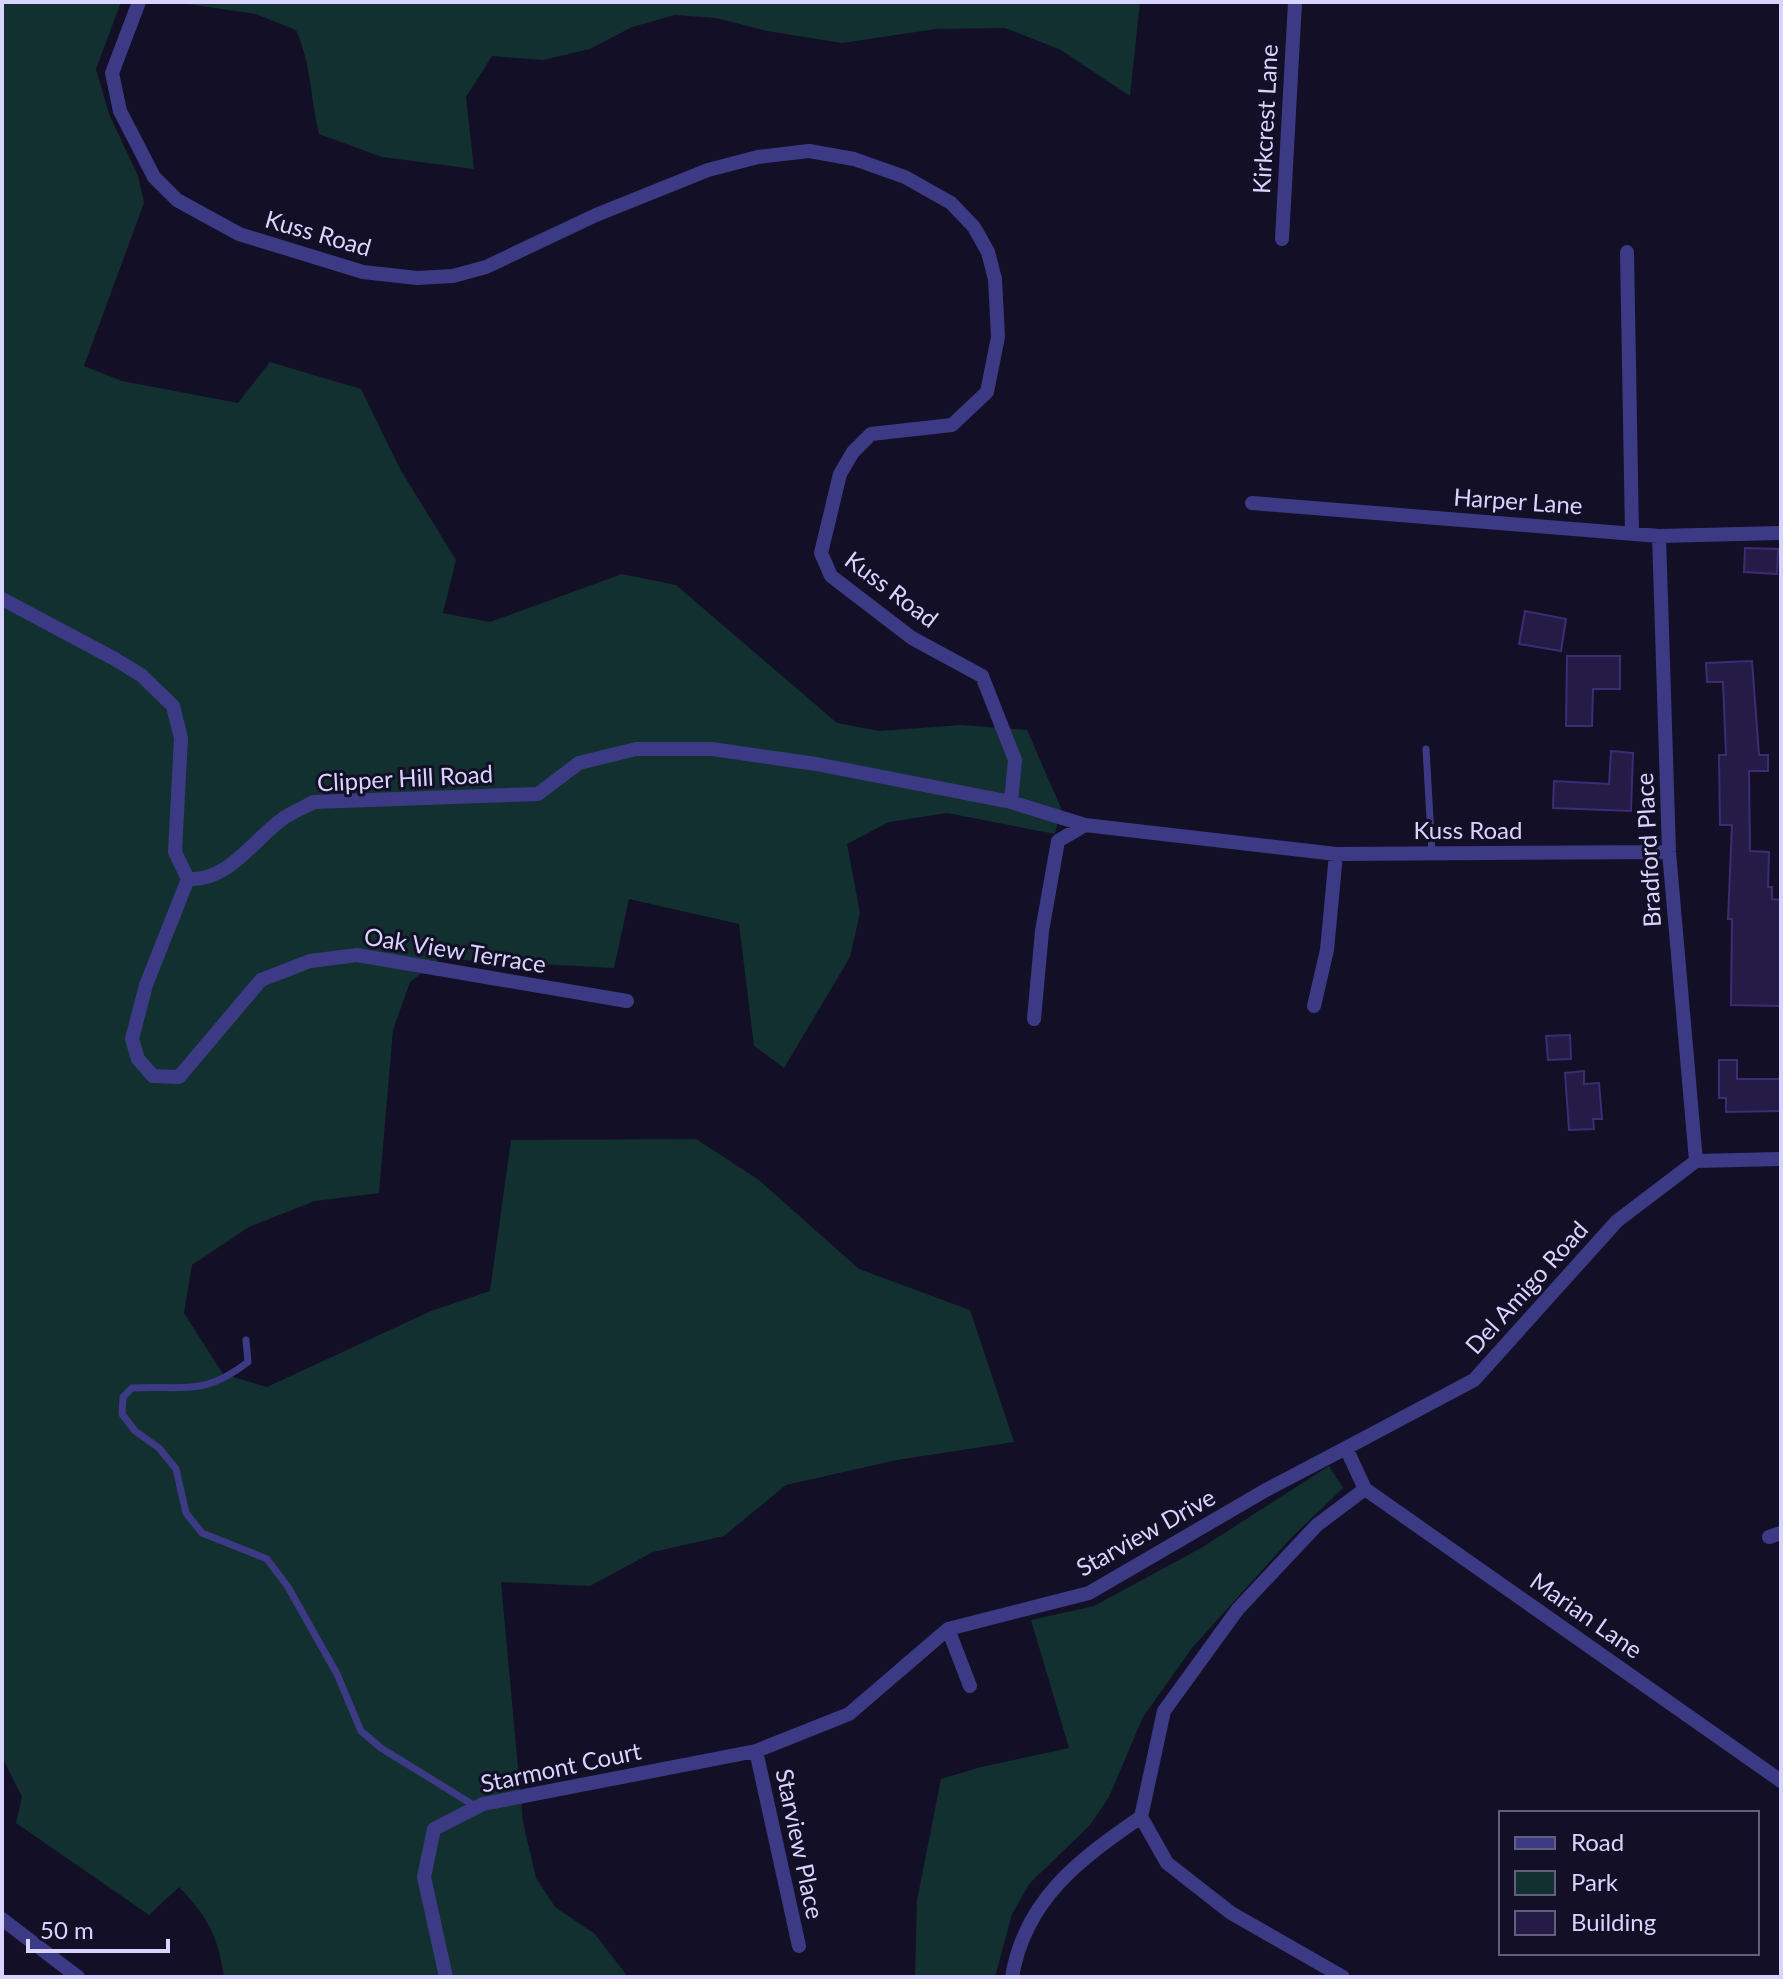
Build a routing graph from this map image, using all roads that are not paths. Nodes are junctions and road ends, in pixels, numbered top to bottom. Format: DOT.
graph roads {
  1 [pos="139,2"];
  2 [pos="1295,2"];
  3 [pos="1282,239"];
  4 [pos="1627,252"];
  5 [pos="1252,503"];
  6 [pos="1632,533"];
  7 [pos="1781,533"];
  8 [pos="1659,536"];
  9 [pos="2,599"];
  10 [pos="1426,749"];
  11 [pos="1011,802"];
  12 [pos="1085,825"];
  13 [pos="1669,852"];
  14 [pos="1432,853"];
  15 [pos="1336,854"];
  16 [pos="188,879"];
  17 [pos="627,1001"];
  18 [pos="1314,1006"];
  19 [pos="1034,1019"];
  20 [pos="1781,1159"];
  21 [pos="1696,1161"];
  22 [pos="246,1340"];
  23 [pos="1346,1448"];
  24 [pos="1365,1489"];
  25 [pos="948,1629"];
  26 [pos="970,1686"];
  27 [pos="756,1751"];
  28 [pos="1781,1781"];
  29 [pos="477,1807"];
  30 [pos="1141,1817"];
  31 [pos="2,1919"];
  32 [pos="799,1946"];
  33 [pos="78,1977"];
  34 [pos="446,1977"];
  35 [pos="1012,1977"];
  36 [pos="1343,1977"];
  1 -- 11 [label="street, Kuss Road"];
  2 -- 3 [label="street, Kirkcrest Lane"];
  4 -- 6 [label="street"];
  5 -- 6 [label="street, Harper Lane"];
  6 -- 8 [label="street, Harper Lane"];
  7 -- 8 [label="street, Harper Lane"];
  8 -- 13 [label="street, Bradford Place"];
  9 -- 16 [label="street"];
  10 -- 14 [label="lane"];
  11 -- 12 [label="street, Kuss Road"];
  11 -- 16 [label="street, Clipper Hill Road"];
  12 -- 15 [label="street, Kuss Road"];
  12 -- 19 [label="street"];
  13 -- 14 [label="street, Kuss Road"];
  13 -- 21 [label="street, Bradford Place"];
  14 -- 15 [label="street, Kuss Road"];
  15 -- 18 [label="street"];
  16 -- 17 [label="street, Oak View Terrace"];
  20 -- 21 [label="street"];
  21 -- 23 [label="street, Del Amigo Road"];
  22 -- 29 [label="lane"];
  23 -- 24 [label="street"];
  23 -- 25 [label="street, Starview Drive"];
  24 -- 28 [label="street, Marian Lane"];
  24 -- 30 [label="street"];
  25 -- 26 [label="street"];
  25 -- 27 [label="street, Starview Drive"];
  27 -- 29 [label="street, Starmont Court"];
  27 -- 32 [label="street, Starview Place"];
  29 -- 34 [label="street, Starmont Court"];
  30 -- 35 [label="street"];
  30 -- 36 [label="street"];
  31 -- 33 [label="street"];
}
